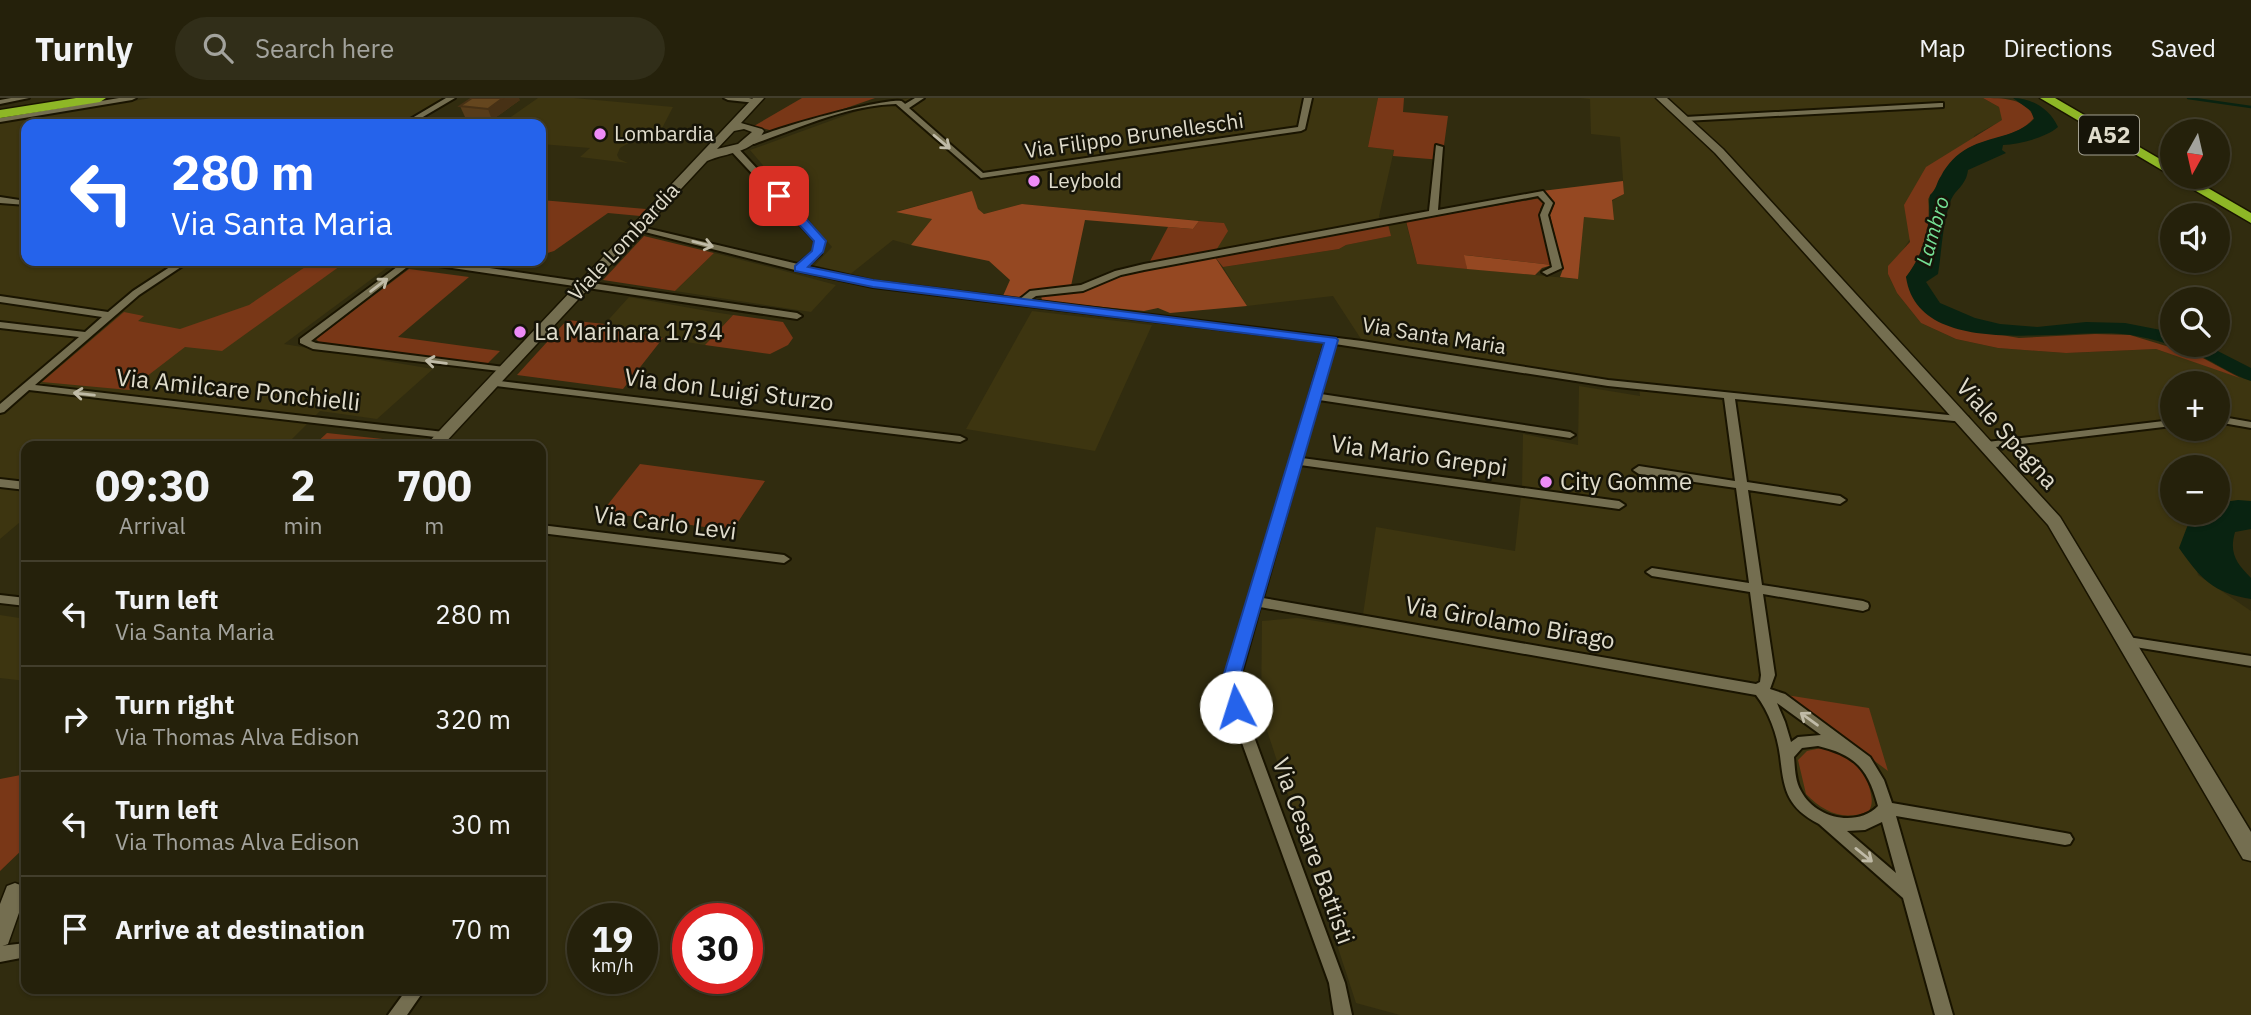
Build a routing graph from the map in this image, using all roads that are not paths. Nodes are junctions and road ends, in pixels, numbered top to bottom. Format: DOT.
graph roads {
  1 [pos="25,98"];
  2 [pos="62,98"];
  3 [pos="100,98"];
  4 [pos="132,98"];
  5 [pos="451,98"];
  6 [pos="728,98"];
  7 [pos="870,98"];
  8 [pos="920,98"];
  9 [pos="1308,98"];
  10 [pos="1661,98"];
  11 [pos="1932,98"];
  12 [pos="2046,98"];
  13 [pos="2061,98"];
  14 [pos="757,99"];
  15 [pos="0,102"];
  16 [pos="1940,105"];
  17 [pos="0,108"];
  18 [pos="904,108"];
  19 [pos="826,116"];
  20 [pos="0,117"];
  21 [pos="415,119"];
  22 [pos="1685,120"];
  23 [pos="743,122"];
  24 [pos="758,131"];
  25 [pos="777,133"];
  26 [pos="751,142"];
  27 [pos="726,147"];
  28 [pos="1439,147"];
  29 [pos="2160,157"];
  30 [pos="2160,165"];
  31 [pos="981,176"];
  32 [pos="2200,189"];
  33 [pos="2216,189"];
  34 [pos="0,200"];
  35 [pos="21,202"];
  36 [pos="2251,209"];
  37 [pos="1433,212"];
  38 [pos="2251,219"];
  39 [pos="637,229"];
  40 [pos="177,266"];
  41 [pos="403,266"];
  42 [pos="460,266"];
  43 [pos="799,268"];
  44 [pos="1547,272"];
  45 [pos="585,284"];
  46 [pos="0,299"];
  47 [pos="1023,302"];
  48 [pos="110,315"];
  49 [pos="797,316"];
  50 [pos="0,325"];
  51 [pos="86,335"];
  52 [pos="1331,340"];
  53 [pos="504,370"];
  54 [pos="492,383"];
  55 [pos="26,387"];
  56 [pos="1315,396"];
  57 [pos="1729,396"];
  58 [pos="0,410"];
  59 [pos="1964,419"];
  60 [pos="2230,421"];
  61 [pos="2160,424"];
  62 [pos="2251,425"];
  63 [pos="444,435"];
  64 [pos="1570,435"];
  65 [pos="960,439"];
  66 [pos="438,441"];
  67 [pos="1987,445"];
  68 [pos="1295,461"];
  69 [pos="1639,470"];
  70 [pos="0,483"];
  71 [pos="21,485"];
  72 [pos="1741,485"];
  73 [pos="1840,500"];
  74 [pos="1619,505"];
  75 [pos="546,530"];
  76 [pos="784,559"];
  77 [pos="1652,572"];
  78 [pos="1755,589"];
  79 [pos="0,599"];
  80 [pos="21,601"];
  81 [pos="1254,601"];
  82 [pos="1863,606"];
  83 [pos="2128,642"];
  84 [pos="2251,661"];
  85 [pos="1759,690"];
  86 [pos="1857,754"];
  87 [pos="1787,755"];
  88 [pos="1886,808"];
  89 [pos="1819,816"];
  90 [pos="2065,839"];
  91 [pos="2251,852"];
  92 [pos="1910,894"];
  93 [pos="6,918"];
  94 [pos="21,945"];
  95 [pos="413,994"];
  96 [pos="397,1015"];
  97 [pos="1343,1015"];
  98 [pos="1944,1015"];
  1 -- 15 [label="street"];
  2 -- 17 [label="highway"];
  3 -- 20 [label="highway"];
  4 -- 20 [label="street"];
  5 -- 21 [label="street"];
  6 -- 14 [label="street"];
  7 -- 19 [label="street"];
  8 -- 18 [label="street"];
  9 -- 31 [label="street, Via Filippo Brunelleschi"];
  10 -- 22 [label="street, Viale Spagna"];
  11 -- 16 [label="street"];
  12 -- 30 [label="highway, A52"];
  13 -- 29 [label="highway, A52"];
  14 -- 23 [label="street"];
  16 -- 22 [label="street"];
  18 -- 19 [label="street"];
  18 -- 31 [label="street, one-way"];
  19 -- 25 [label="street"];
  22 -- 59 [label="street, Viale Spagna"];
  23 -- 24 [label="street"];
  23 -- 27 [label="street, Viale Lombardia"];
  24 -- 25 [label="street"];
  24 -- 26 [label="street"];
  25 -- 26 [label="street"];
  26 -- 27 [label="street, Viale Lombardia"];
  27 -- 39 [label="street, Viale Lombardia"];
  27 -- 43 [label="street"];
  28 -- 37 [label="street"];
  32 -- 38 [label="highway"];
  33 -- 36 [label="highway"];
  34 -- 35 [label="street"];
  37 -- 44 [label="street"];
  37 -- 47 [label="street"];
  39 -- 43 [label="street, Via Santa Maria, one-way"];
  39 -- 45 [label="street, Viale Lombardia"];
  40 -- 48 [label="street"];
  53 -- 41 [label="street, one-way"];
  42 -- 45 [label="street"];
  43 -- 47 [label="street, Via Santa Maria"];
  45 -- 49 [label="street"];
  45 -- 53 [label="street, Viale Lombardia"];
  46 -- 48 [label="street"];
  47 -- 52 [label="street, Via Santa Maria"];
  48 -- 51 [label="street"];
  50 -- 51 [label="street"];
  51 -- 55 [label="street"];
  52 -- 56 [label="street, Via Cesare Battisti"];
  52 -- 57 [label="street, Via Santa Maria"];
  53 -- 54 [label="street, Viale Lombardia"];
  54 -- 63 [label="street, Viale Lombardia"];
  54 -- 65 [label="street, Via don Luigi Sturzo"];
  55 -- 58 [label="street"];
  63 -- 55 [label="street, Via Amilcare Ponchielli, one-way"];
  56 -- 64 [label="street"];
  56 -- 68 [label="street, Via Cesare Battisti"];
  57 -- 59 [label="street, Via Santa Maria"];
  57 -- 72 [label="street"];
  59 -- 67 [label="street, Viale Spagna"];
  60 -- 62 [label="street"];
  61 -- 67 [label="street"];
  63 -- 66 [label="street, Viale Lombardia"];
  67 -- 83 [label="street, Viale Spagna"];
  68 -- 74 [label="street, Via Mario Greppi"];
  68 -- 81 [label="street, Via Cesare Battisti"];
  69 -- 72 [label="street"];
  70 -- 71 [label="street"];
  72 -- 73 [label="street"];
  72 -- 78 [label="street"];
  75 -- 76 [label="street, Via Carlo Levi"];
  77 -- 78 [label="street"];
  78 -- 82 [label="street"];
  78 -- 85 [label="street"];
  79 -- 80 [label="street"];
  81 -- 85 [label="street, Via Girolamo Birago"];
  81 -- 97 [label="street, Via Cesare Battisti"];
  83 -- 84 [label="street"];
  83 -- 91 [label="street, Viale Spagna"];
  86 -- 85 [label="street, Via Girolamo Birago, one-way"];
  85 -- 87 [label="street"];
  86 -- 87 [label="street"];
  86 -- 88 [label="street"];
  87 -- 89 [label="street"];
  88 -- 89 [label="street"];
  88 -- 90 [label="street"];
  88 -- 92 [label="street"];
  89 -- 92 [label="street, one-way"];
  92 -- 98 [label="street"];
  93 -- 94 [label="street"];
  95 -- 96 [label="street"];
}
